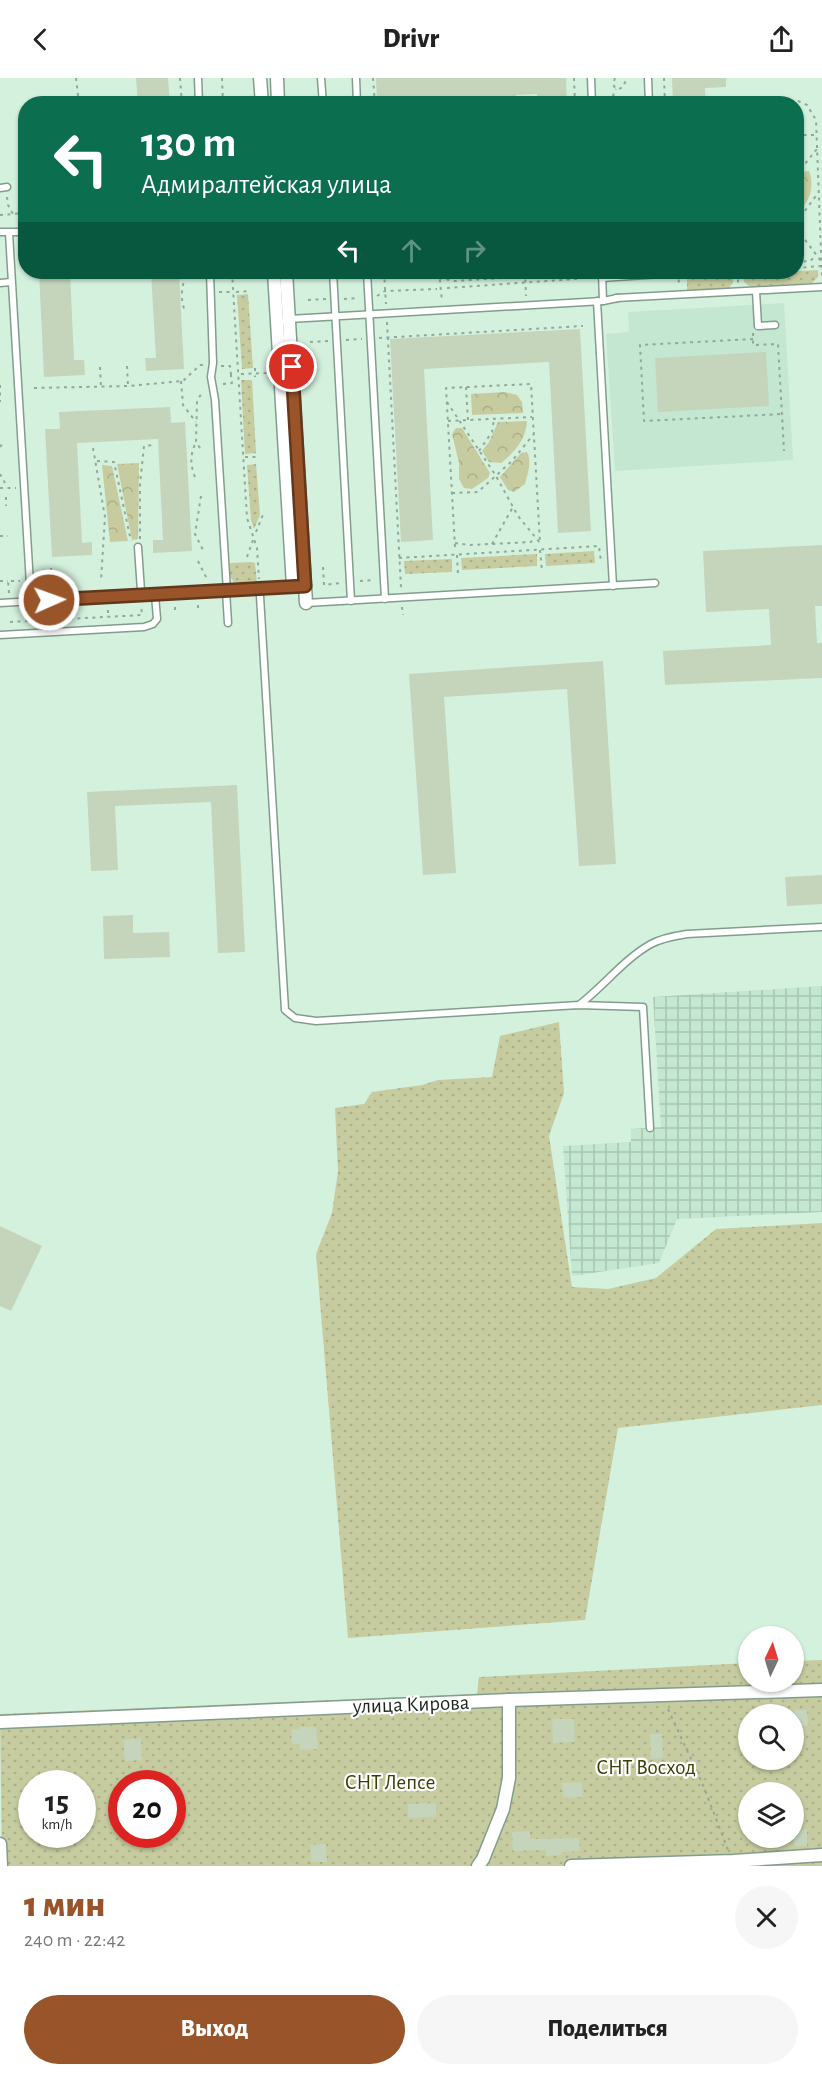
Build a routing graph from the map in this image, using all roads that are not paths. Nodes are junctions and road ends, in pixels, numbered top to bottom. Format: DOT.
graph roads {
  1 [pos="198,78"];
  2 [pos="260,78"];
  3 [pos="277,78"];
  4 [pos="321,78"];
  5 [pos="356,78"];
  6 [pos="591,78"];
  7 [pos="648,78"];
  8 [pos="199,96"];
  9 [pos="261,96"];
  10 [pos="278,96"];
  11 [pos="322,96"];
  12 [pos="357,96"];
  13 [pos="592,96"];
  14 [pos="649,96"];
  15 [pos="0,232"];
  16 [pos="18,232"];
  17 [pos="9,233"];
  18 [pos="210,279"];
  19 [pos="275,279"];
  20 [pos="286,279"];
  21 [pos="333,279"];
  22 [pos="367,279"];
  23 [pos="602,279"];
  24 [pos="11,282"];
  25 [pos="0,283"];
  26 [pos="822,286"];
  27 [pos="756,291"];
  28 [pos="600,301"];
  29 [pos="369,314"];
  30 [pos="335,316"];
  31 [pos="283,320"];
  32 [pos="775,325"];
  33 [pos="138,547"];
  34 [pos="655,583"];
  35 [pos="299,586"];
  36 [pos="613,586"];
  37 [pos="141,591"];
  38 [pos="226,591"];
  39 [pos="155,595"];
  40 [pos="260,596"];
  41 [pos="385,599"];
  42 [pos="31,601"];
  43 [pos="351,601"];
  44 [pos="0,603"];
  45 [pos="306,603"];
  46 [pos="228,623"];
  47 [pos="0,635"];
  48 [pos="822,927"];
  49 [pos="579,1005"];
  50 [pos="650,1128"];
  51 [pos="822,1690"];
  52 [pos="510,1700"];
  53 [pos="0,1722"];
  54 [pos="0,1844"];
  55 [pos="822,1855"];
  56 [pos="1,1866"];
  57 [pos="478,1866"];
  58 [pos="571,1866"];
  1 -- 8 [label="lane"];
  2 -- 9 [label="street"];
  3 -- 10 [label="street"];
  4 -- 11 [label="lane"];
  5 -- 12 [label="lane"];
  6 -- 13 [label="lane"];
  7 -- 14 [label="lane"];
  15 -- 17 [label="lane"];
  16 -- 17 [label="lane"];
  17 -- 24 [label="lane"];
  18 -- 38 [label="lane"];
  19 -- 31 [label="street"];
  20 -- 31 [label="street"];
  21 -- 30 [label="lane"];
  22 -- 29 [label="lane"];
  23 -- 28 [label="lane"];
  24 -- 25 [label="lane"];
  24 -- 42 [label="lane"];
  26 -- 27 [label="lane"];
  27 -- 28 [label="lane"];
  27 -- 32 [label="lane"];
  28 -- 29 [label="lane"];
  28 -- 36 [label="lane"];
  29 -- 30 [label="lane"];
  29 -- 41 [label="lane"];
  30 -- 31 [label="lane"];
  30 -- 43 [label="lane"];
  31 -- 35 [label="street"];
  33 -- 37 [label="lane"];
  34 -- 36 [label="lane"];
  35 -- 38 [label="lane"];
  35 -- 45 [label="street"];
  36 -- 41 [label="lane"];
  38 -- 39 [label="lane"];
  38 -- 46 [label="lane"];
  39 -- 42 [label="lane"];
  39 -- 47 [label="lane"];
  40 -- 49 [label="lane"];
  41 -- 43 [label="lane"];
  42 -- 44 [label="lane"];
  43 -- 45 [label="lane"];
  48 -- 49 [label="lane"];
  49 -- 50 [label="lane"];
  51 -- 52 [label="street, улица Кирова"];
  52 -- 53 [label="street, улица Кирова"];
  52 -- 57 [label="street"];
  54 -- 56 [label="street"];
  55 -- 58 [label="street"];
}
